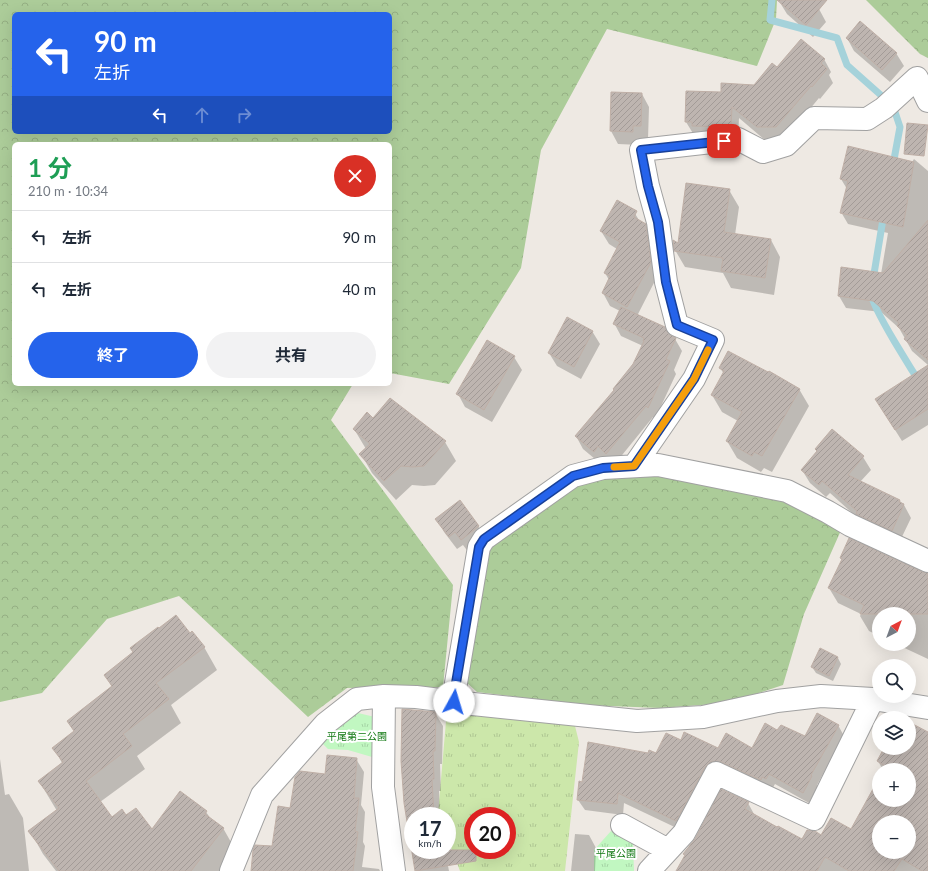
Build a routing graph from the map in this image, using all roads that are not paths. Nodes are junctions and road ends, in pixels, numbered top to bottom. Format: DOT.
graph roads {
  1 [pos="928,101"];
  2 [pos="634,466"];
  3 [pos="928,561"];
  4 [pos="384,696"];
  5 [pos="872,699"];
  6 [pos="872,701"];
  7 [pos="454,702"];
  8 [pos="897,703"];
  9 [pos="928,708"];
  10 [pos="622,825"];
  11 [pos="668,850"];
  12 [pos="231,871"];
  13 [pos="394,871"];
  14 [pos="649,871"];
  1 -- 2 [label="street"];
  2 -- 3 [label="street"];
  2 -- 7 [label="street"];
  4 -- 7 [label="street"];
  4 -- 12 [label="street"];
  4 -- 13 [label="street"];
  5 -- 7 [label="street"];
  6 -- 11 [label="street"];
  8 -- 9 [label="street"];
  10 -- 11 [label="street"];
  11 -- 14 [label="street"];
}
